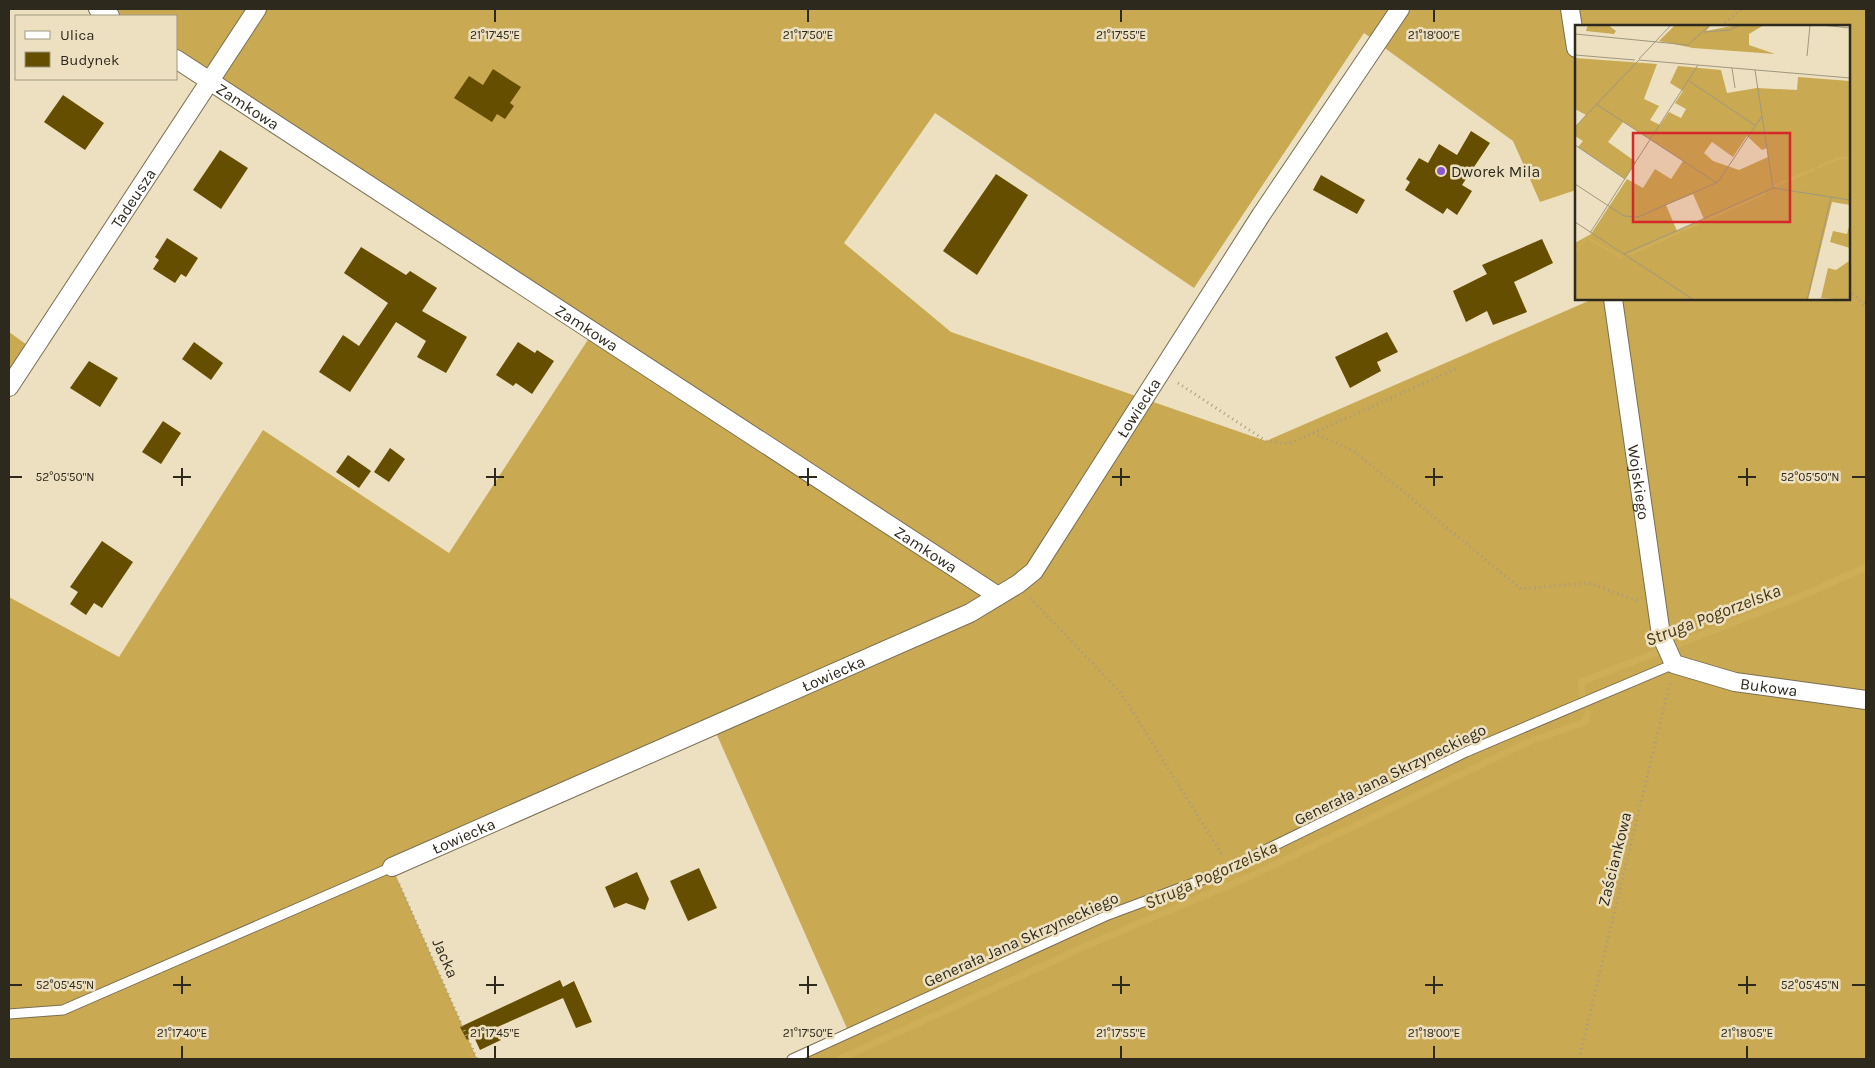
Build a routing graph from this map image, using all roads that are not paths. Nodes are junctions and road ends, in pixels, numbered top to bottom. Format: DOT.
graph roads {
  1 [pos="257,9"];
  2 [pos="1400,9"];
  3 [pos="1570,9"];
  4 [pos="1575,42"];
  5 [pos="178,60"];
  6 [pos="208,80"];
  7 [pos="1613,300"];
  8 [pos="9,387"];
  9 [pos="998,596"];
  10 [pos="1671,658"];
  11 [pos="1866,700"];
  12 [pos="392,867"];
  13 [pos="9,1014"];
  14 [pos="792,1059"];
  1 -- 6 [label="street, Tadeusza"];
  2 -- 9 [label="street, Łowiecka"];
  3 -- 4 [label="street"];
  5 -- 6 [label="street, Zamkowa"];
  6 -- 8 [label="street, Tadeusza"];
  6 -- 9 [label="street, Zamkowa"];
  7 -- 10 [label="street, Wojskiego"];
  9 -- 12 [label="street, Łowiecka"];
  10 -- 11 [label="street, Bukowa"];
  10 -- 14 [label="lane, Generała Jana Skrzyneckiego"];
  12 -- 13 [label="lane, Łowiecka"];
}
